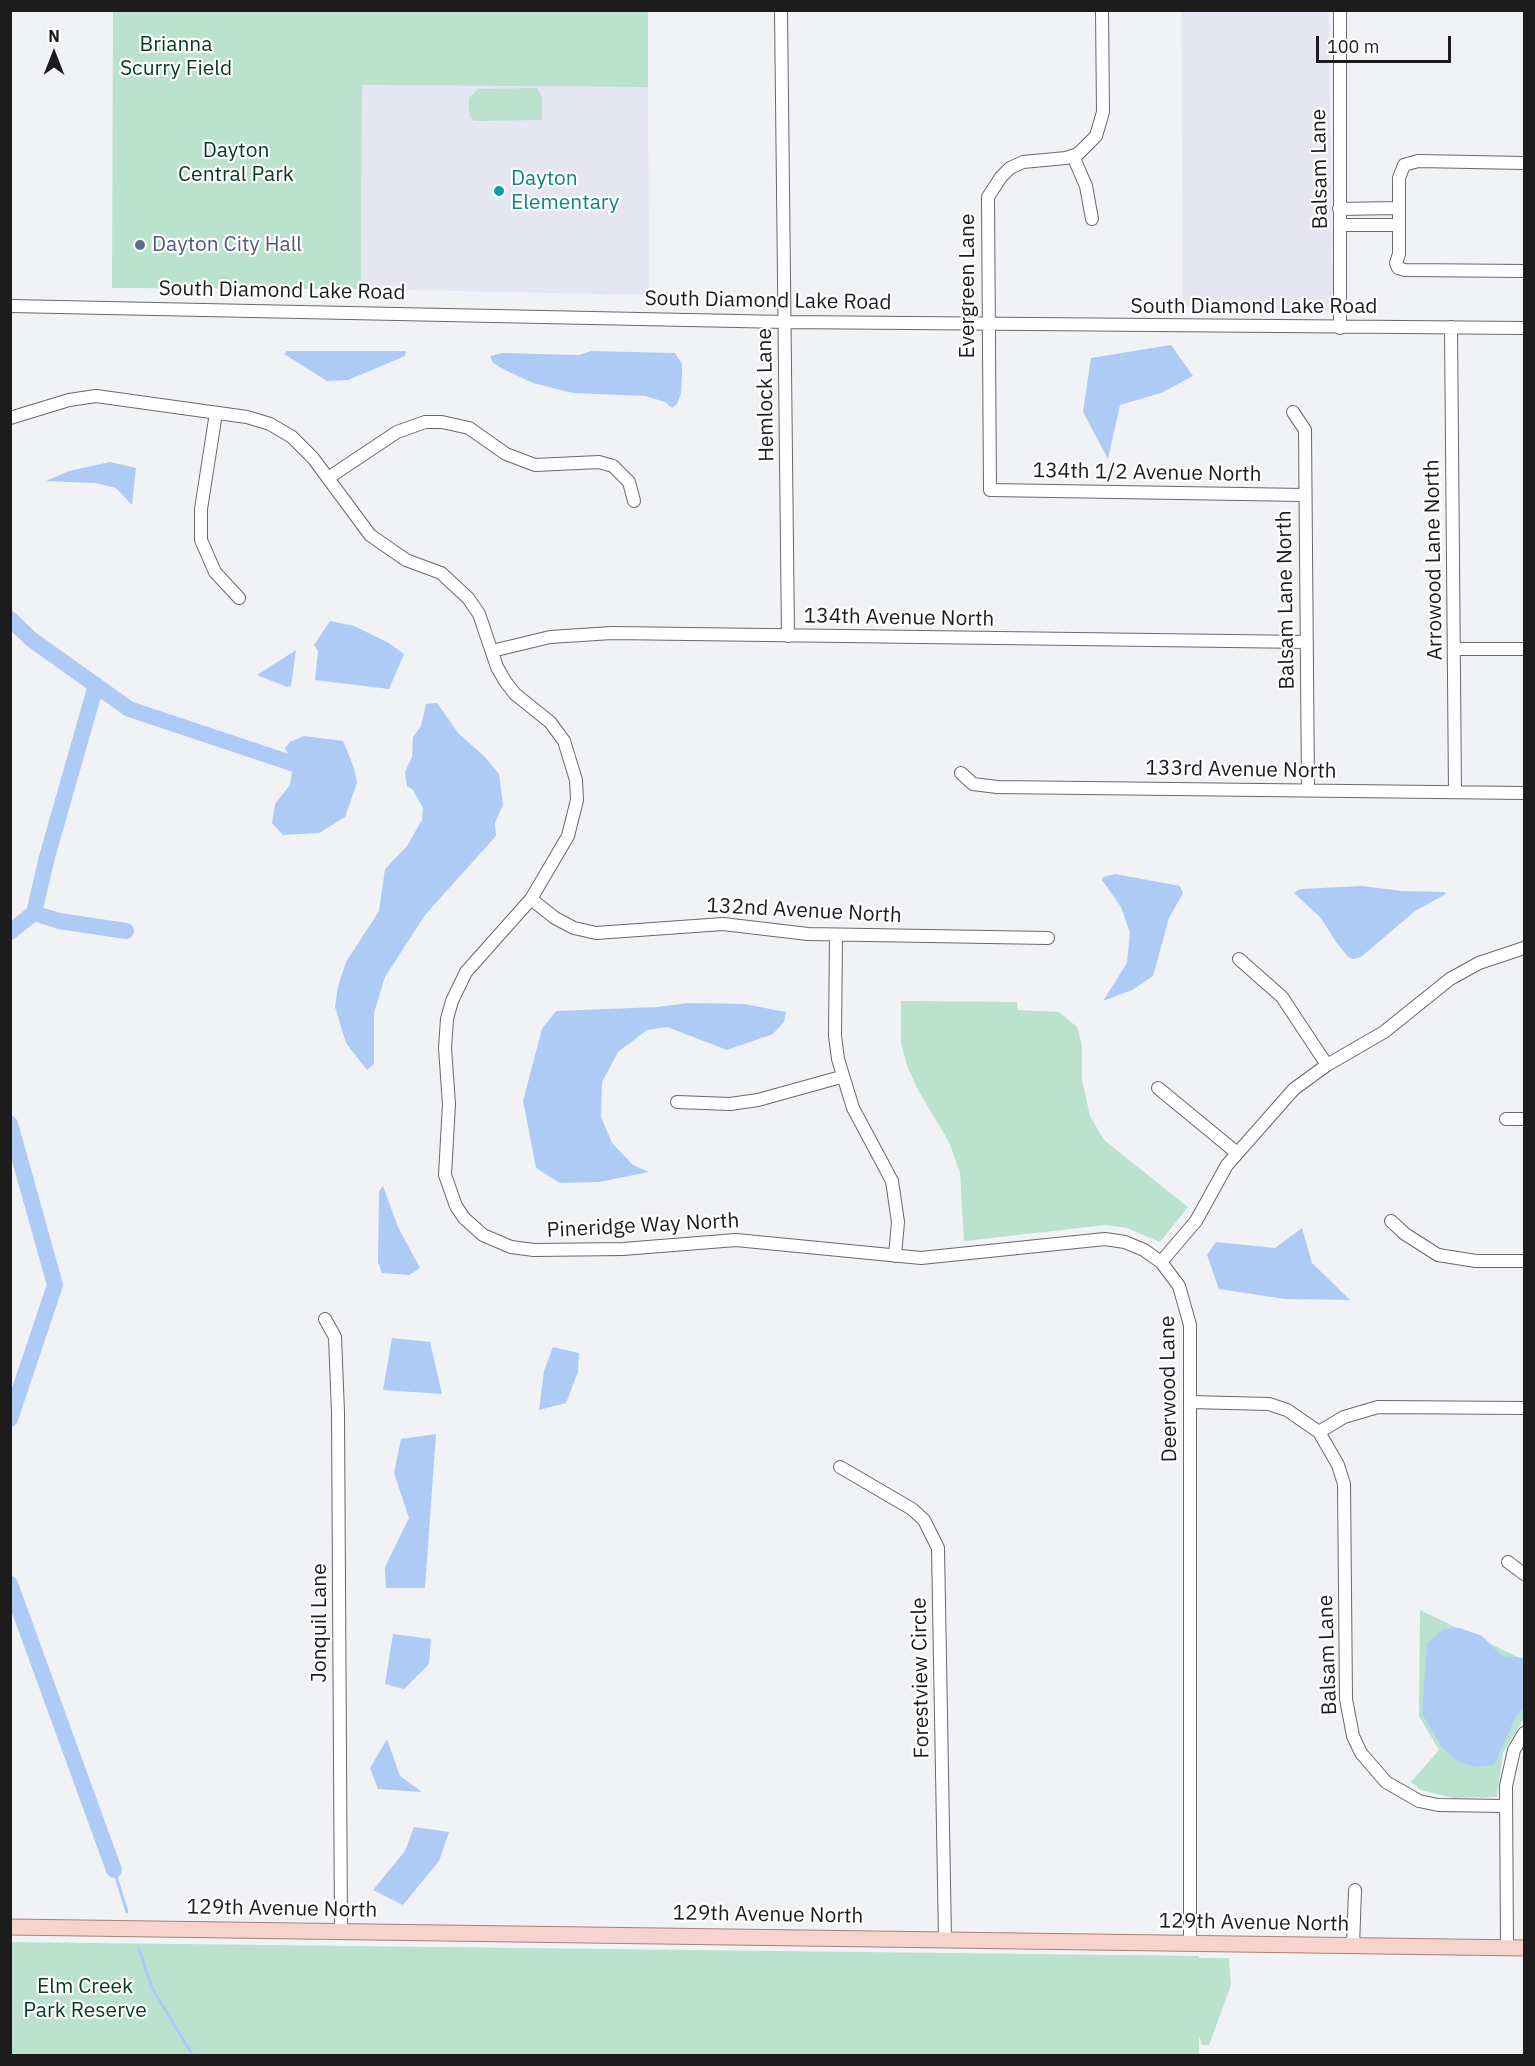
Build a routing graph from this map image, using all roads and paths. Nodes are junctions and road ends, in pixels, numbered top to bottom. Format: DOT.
graph roads {
  1 [pos="781,10"];
  2 [pos="1102,10"];
  3 [pos="1340,10"];
  4 [pos="1073,156"];
  5 [pos="1524,163"];
  6 [pos="1397,208"];
  7 [pos="1339,209"];
  8 [pos="1092,219"];
  9 [pos="1340,225"];
  10 [pos="1398,225"];
  11 [pos="1524,271"];
  12 [pos="10,306"];
  13 [pos="785,322"];
  14 [pos="987,324"];
  15 [pos="1451,327"];
  16 [pos="1340,328"];
  17 [pos="1524,328"];
  18 [pos="216,412"];
  19 [pos="1293,412"];
  20 [pos="10,418"];
  21 [pos="328,478"];
  22 [pos="990,490"];
  23 [pos="1304,495"];
  24 [pos="634,501"];
  25 [pos="239,598"];
  26 [pos="788,636"];
  27 [pos="1307,642"];
  28 [pos="1454,649"];
  29 [pos="1524,649"];
  30 [pos="492,651"];
  31 [pos="961,773"];
  32 [pos="1308,790"];
  33 [pos="1455,792"];
  34 [pos="1524,793"];
  35 [pos="531,899"];
  36 [pos="836,935"];
  37 [pos="1048,938"];
  38 [pos="1524,948"];
  39 [pos="1239,959"];
  40 [pos="1327,1065"];
  41 [pos="841,1077"];
  42 [pos="1158,1088"];
  43 [pos="677,1102"];
  44 [pos="1506,1119"];
  45 [pos="1524,1119"];
  46 [pos="1237,1153"];
  47 [pos="1391,1221"];
  48 [pos="895,1256"];
  49 [pos="1524,1261"];
  50 [pos="1161,1262"];
  51 [pos="325,1319"];
  52 [pos="1190,1402"];
  53 [pos="1524,1408"];
  54 [pos="1319,1432"];
  55 [pos="840,1467"];
  56 [pos="1508,1562"];
  57 [pos="1524,1574"];
  58 [pos="1524,1733"];
  59 [pos="1505,1806"];
  60 [pos="1355,1890"];
  61 [pos="10,1927"];
  62 [pos="341,1930"];
  63 [pos="945,1939"];
  64 [pos="1190,1943"];
  65 [pos="1353,1946"];
  66 [pos="1507,1948"];
  67 [pos="1524,1948"];
  1 -- 13 [label="street, Hemlock Lane"];
  2 -- 4 [label="street"];
  3 -- 7 [label="street, Balsam Lane"];
  4 -- 8 [label="street"];
  4 -- 14 [label="street, Evergreen Lane"];
  5 -- 6 [label="street"];
  6 -- 7 [label="street"];
  6 -- 10 [label="street"];
  7 -- 9 [label="street, Balsam Lane"];
  9 -- 10 [label="street"];
  9 -- 16 [label="street, Balsam Lane"];
  10 -- 11 [label="street"];
  12 -- 13 [label="street, South Diamond Lake Road"];
  13 -- 14 [label="street, South Diamond Lake Road"];
  13 -- 26 [label="street, Hemlock Lane"];
  14 -- 16 [label="street, South Diamond Lake Road"];
  14 -- 22 [label="street, Evergreen Lane"];
  15 -- 16 [label="street, South Diamond Lake Road"];
  15 -- 17 [label="street, South Diamond Lake Road"];
  15 -- 28 [label="street, Arrowood Lane North"];
  18 -- 20 [label="street, Pineridge Way North"];
  18 -- 21 [label="street, Pineridge Way North"];
  18 -- 25 [label="street"];
  19 -- 23 [label="street, Balsam Lane North"];
  21 -- 24 [label="street"];
  21 -- 30 [label="street, Pineridge Way North"];
  22 -- 23 [label="street, 134th 1/2 Avenue North"];
  23 -- 27 [label="street, Balsam Lane North"];
  26 -- 27 [label="street, 134th Avenue North"];
  26 -- 30 [label="street, 134th Avenue North"];
  27 -- 32 [label="street, Balsam Lane North"];
  28 -- 29 [label="street"];
  28 -- 33 [label="street, Arrowood Lane North"];
  30 -- 35 [label="street, Pineridge Way North"];
  31 -- 32 [label="street, 133rd Avenue North"];
  32 -- 33 [label="street, 133rd Avenue North"];
  33 -- 34 [label="street, 133rd Avenue North"];
  35 -- 36 [label="street, 132nd Avenue North"];
  35 -- 48 [label="street, Pineridge Way North"];
  36 -- 37 [label="street, 132nd Avenue North"];
  36 -- 41 [label="street"];
  38 -- 40 [label="street"];
  39 -- 40 [label="street"];
  40 -- 46 [label="street"];
  41 -- 43 [label="street"];
  41 -- 48 [label="street"];
  42 -- 46 [label="street"];
  44 -- 45 [label="street"];
  46 -- 50 [label="street"];
  47 -- 49 [label="street"];
  48 -- 50 [label="street, Pineridge Way North"];
  50 -- 52 [label="street, Deerwood Lane"];
  51 -- 62 [label="street, Jonquil Lane"];
  52 -- 54 [label="street"];
  52 -- 64 [label="street, Deerwood Lane"];
  53 -- 54 [label="street"];
  54 -- 59 [label="street, Balsam Lane"];
  55 -- 63 [label="street, Forestview Circle"];
  56 -- 57 [label="street"];
  58 -- 59 [label="street"];
  59 -- 66 [label="street"];
  60 -- 65 [label="street"];
  61 -- 62 [label="main road, 129th Avenue North"];
  62 -- 63 [label="main road, 129th Avenue North"];
  63 -- 64 [label="main road, 129th Avenue North"];
  64 -- 65 [label="main road, 129th Avenue North"];
  65 -- 66 [label="main road, 129th Avenue North"];
  66 -- 67 [label="main road, 129th Avenue North"];
}
